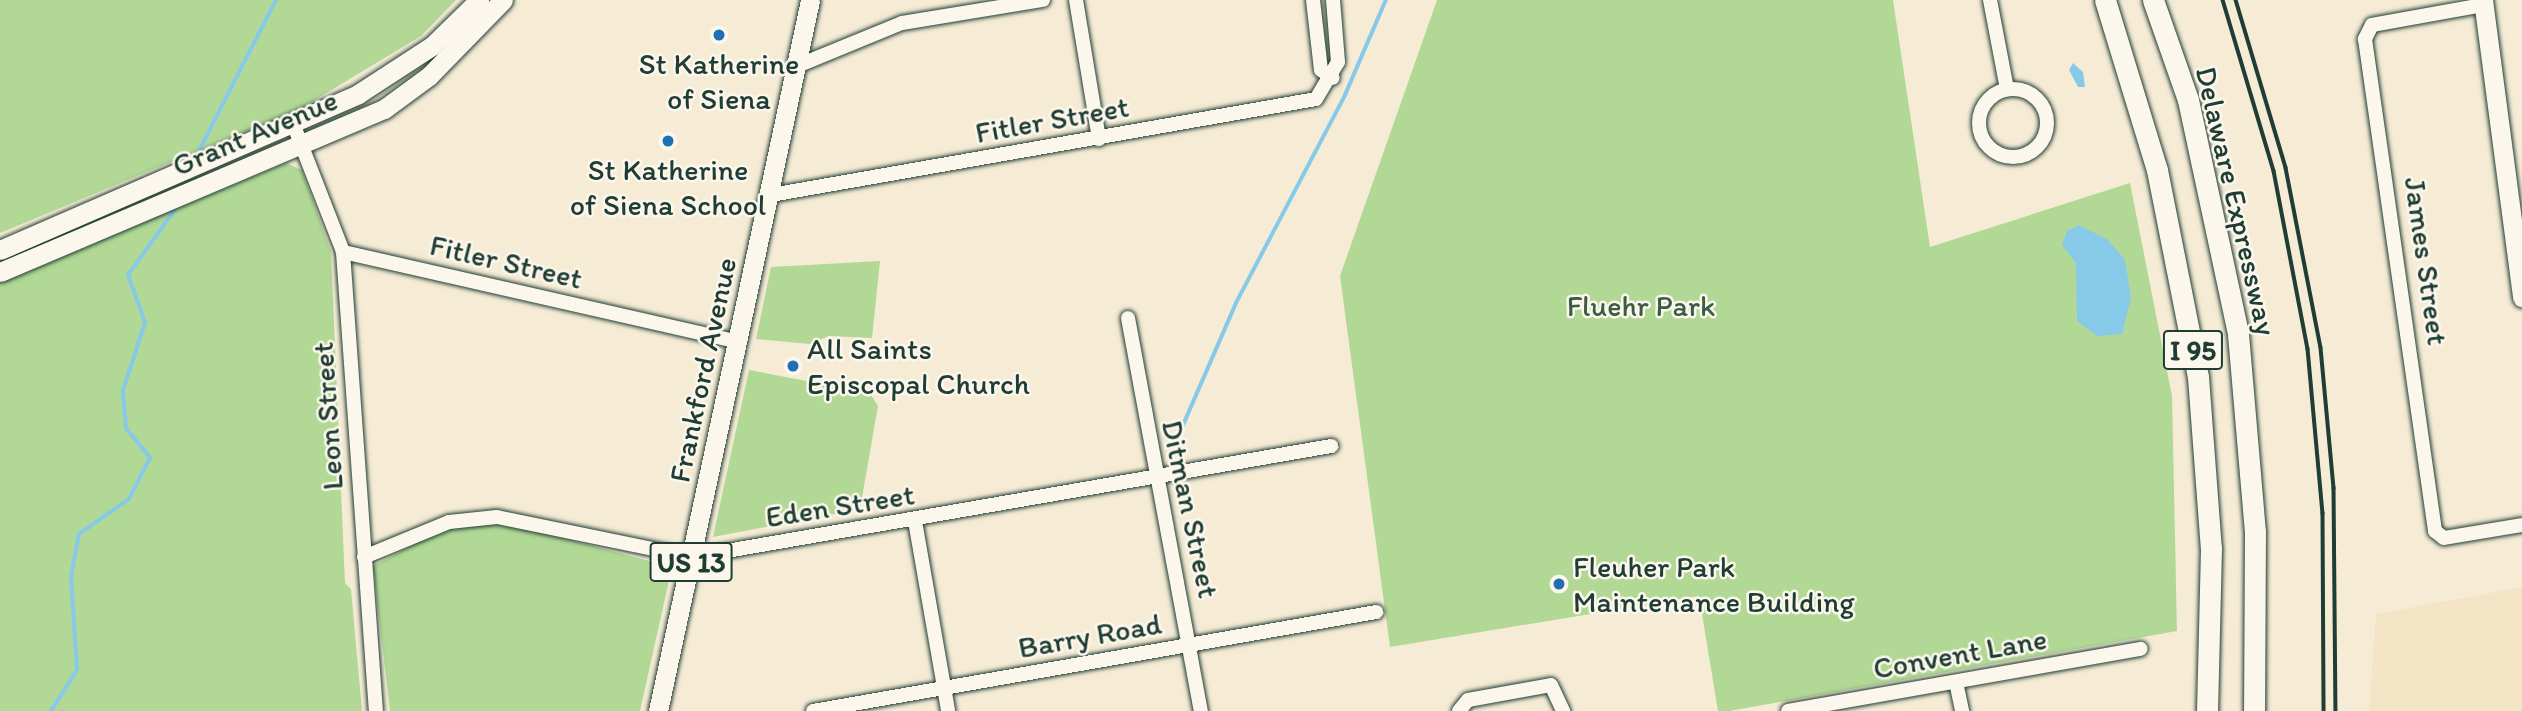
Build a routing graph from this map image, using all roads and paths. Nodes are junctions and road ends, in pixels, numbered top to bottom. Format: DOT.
graph roads {
  1 [pos="479,0"];
  2 [pos="503,0"];
  3 [pos="810,0"];
  4 [pos="1044,0"];
  5 [pos="1076,0"];
  6 [pos="1313,0"];
  7 [pos="1333,0"];
  8 [pos="1990,0"];
  9 [pos="2105,0"];
  10 [pos="2153,0"];
  11 [pos="2483,3"];
  12 [pos="797,66"];
  13 [pos="1333,78"];
  14 [pos="2007,89"];
  15 [pos="294,126"];
  16 [pos="1099,139"];
  17 [pos="303,147"];
  18 [pos="771,195"];
  19 [pos="2516,199"];
  20 [pos="0,250"];
  21 [pos="343,252"];
  22 [pos="0,272"];
  23 [pos="2522,297"];
  24 [pos="1128,318"];
  25 [pos="740,342"];
  26 [pos="1331,446"];
  27 [pos="1160,479"];
  28 [pos="915,521"];
  29 [pos="2522,525"];
  30 [pos="364,557"];
  31 [pos="692,558"];
  32 [pos="1376,612"];
  33 [pos="1190,645"];
  34 [pos="2141,649"];
  35 [pos="1956,682"];
  36 [pos="944,688"];
  37 [pos="376,711"];
  38 [pos="658,711"];
  39 [pos="813,711"];
  40 [pos="948,711"];
  41 [pos="1200,711"];
  42 [pos="1459,711"];
  43 [pos="1563,711"];
  44 [pos="1788,711"];
  45 [pos="1962,711"];
  46 [pos="2207,711"];
  47 [pos="2254,711"];
  1 -- 15 [label="main road, Grant Avenue"];
  2 -- 17 [label="main road, Grant Avenue"];
  3 -- 12 [label="main road, Frankford Avenue / US 13"];
  4 -- 12 [label="street"];
  5 -- 16 [label="street"];
  6 -- 13 [label="street"];
  7 -- 13 [label="street"];
  8 -- 14 [label="street"];
  9 -- 46 [label="highway, I 95"];
  10 -- 47 [label="highway, Delaware Expressway / I 95"];
  11 -- 19 [label="main road"];
  11 -- 29 [label="street, James Street"];
  12 -- 18 [label="main road, Frankford Avenue / US 13"];
  13 -- 16 [label="street, Fitler Street"];
  14 -- 14 [label="street"];
  15 -- 17 [label="street, Leon Street"];
  15 -- 20 [label="main road, Grant Avenue"];
  16 -- 18 [label="street, Fitler Street"];
  17 -- 21 [label="street, Leon Street"];
  17 -- 22 [label="main road, Grant Avenue"];
  18 -- 25 [label="main road, Frankford Avenue / US 13"];
  19 -- 23 [label="main road"];
  21 -- 25 [label="street, Fitler Street"];
  21 -- 30 [label="street, Leon Street"];
  24 -- 27 [label="street, Ditman Street"];
  25 -- 31 [label="main road, Frankford Avenue / US 13"];
  26 -- 27 [label="street, Eden Street"];
  27 -- 28 [label="street, Eden Street"];
  27 -- 33 [label="street, Ditman Street"];
  28 -- 31 [label="street, Eden Street"];
  28 -- 36 [label="street"];
  30 -- 31 [label="street, Eden Street"];
  30 -- 37 [label="street, Leon Street"];
  31 -- 38 [label="main road, Frankford Avenue / US 13"];
  32 -- 33 [label="street, Barry Road"];
  33 -- 36 [label="street, Barry Road"];
  33 -- 41 [label="street, Ditman Street"];
  34 -- 35 [label="street, Convent Lane"];
  35 -- 44 [label="street, Convent Lane"];
  35 -- 45 [label="street"];
  36 -- 39 [label="street, Barry Road"];
  36 -- 40 [label="street"];
  42 -- 43 [label="street"];
}
